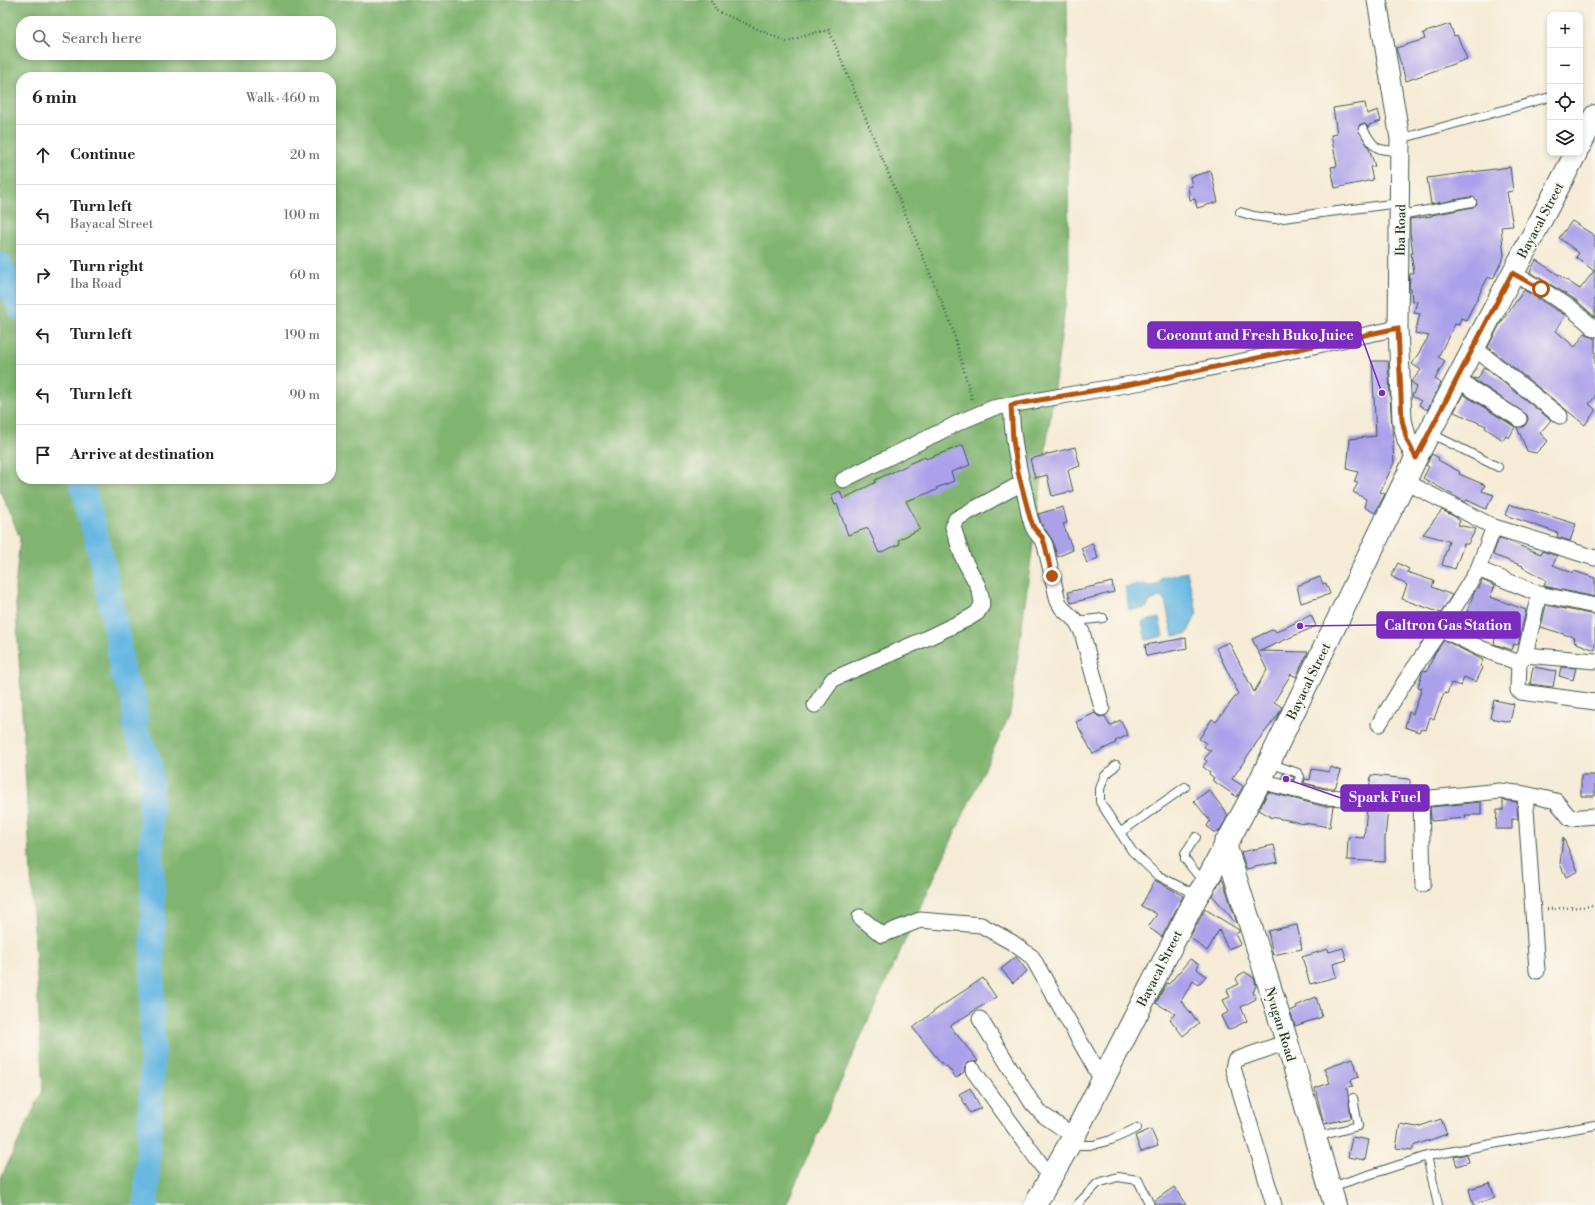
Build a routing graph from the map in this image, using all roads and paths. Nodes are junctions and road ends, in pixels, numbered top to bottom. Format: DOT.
graph roads {
  1 [pos="710,0"];
  2 [pos="1377,0"];
  3 [pos="1547,98"];
  4 [pos="1362,130"];
  5 [pos="1400,145"];
  6 [pos="1574,156"];
  7 [pos="1472,202"];
  8 [pos="1400,209"];
  9 [pos="1240,212"];
  10 [pos="1512,273"];
  11 [pos="1398,328"];
  12 [pos="1595,329"];
  13 [pos="1473,347"];
  14 [pos="1456,379"];
  15 [pos="1011,405"];
  16 [pos="993,408"];
  17 [pos="1560,416"];
  18 [pos="1519,419"];
  19 [pos="1429,432"];
  20 [pos="1416,458"];
  21 [pos="1498,467"];
  22 [pos="843,480"];
  23 [pos="1404,481"];
  24 [pos="1022,483"];
  25 [pos="1494,527"];
  26 [pos="1595,558"];
  27 [pos="1478,569"];
  28 [pos="1539,594"];
  29 [pos="1595,606"];
  30 [pos="1103,618"];
  31 [pos="1076,621"];
  32 [pos="1441,629"];
  33 [pos="1522,659"];
  34 [pos="1595,661"];
  35 [pos="1595,702"];
  36 [pos="815,705"];
  37 [pos="1102,708"];
  38 [pos="1379,724"];
  39 [pos="1116,765"];
  40 [pos="1264,772"];
  41 [pos="1185,786"];
  42 [pos="1525,794"];
  43 [pos="1421,799"];
  44 [pos="1595,816"];
  45 [pos="1121,832"];
  46 [pos="1196,837"];
  47 [pos="1225,844"];
  48 [pos="1423,884"];
  49 [pos="1201,890"];
  50 [pos="1595,906"];
  51 [pos="1534,910"];
  52 [pos="860,916"];
  53 [pos="1537,971"];
  54 [pos="980,1019"];
  55 [pos="1287,1042"];
  56 [pos="973,1070"];
  57 [pos="1102,1080"];
  58 [pos="1353,1098"];
  59 [pos="1595,1125"];
  60 [pos="1137,1128"];
  61 [pos="1315,1138"];
  62 [pos="1071,1141"];
  63 [pos="1427,1156"];
  64 [pos="1050,1177"];
  65 [pos="1332,1196"];
  66 [pos="1035,1205"];
  67 [pos="1077,1205"];
  68 [pos="1150,1205"];
  69 [pos="1274,1205"];
  70 [pos="1438,1205"];
  1 -- 16 [label="path"];
  2 -- 5 [label="street, Iba Road"];
  3 -- 5 [label="lane"];
  4 -- 5 [label="lane"];
  5 -- 8 [label="street, Iba Road"];
  6 -- 10 [label="main road, Bayacal Street"];
  7 -- 8 [label="lane"];
  8 -- 9 [label="lane"];
  8 -- 11 [label="street, Iba Road"];
  10 -- 12 [label="street"];
  10 -- 13 [label="main road, Bayacal Street"];
  11 -- 15 [label="street"];
  11 -- 20 [label="street, Iba Road"];
  13 -- 14 [label="main road, Bayacal Street"];
  13 -- 17 [label="street"];
  14 -- 18 [label="street"];
  14 -- 19 [label="main road, Bayacal Street"];
  15 -- 16 [label="street"];
  15 -- 24 [label="street"];
  16 -- 22 [label="street"];
  19 -- 20 [label="main road, Bayacal Street"];
  19 -- 21 [label="lane"];
  20 -- 23 [label="main road, Bayacal Street"];
  23 -- 25 [label="street"];
  23 -- 40 [label="main road, Bayacal Street"];
  24 -- 31 [label="street"];
  24 -- 36 [label="street"];
  25 -- 26 [label="street"];
  25 -- 27 [label="street"];
  27 -- 28 [label="street"];
  27 -- 32 [label="street"];
  28 -- 29 [label="street"];
  28 -- 33 [label="street"];
  30 -- 31 [label="lane"];
  31 -- 37 [label="street"];
  32 -- 33 [label="street"];
  32 -- 38 [label="street"];
  33 -- 34 [label="street"];
  33 -- 35 [label="street"];
  39 -- 45 [label="lane"];
  40 -- 43 [label="street"];
  40 -- 47 [label="main road, Bayacal Street"];
  41 -- 45 [label="lane"];
  42 -- 43 [label="street"];
  42 -- 44 [label="street"];
  42 -- 51 [label="street"];
  43 -- 48 [label="street"];
  45 -- 49 [label="lane"];
  46 -- 49 [label="lane"];
  47 -- 49 [label="main road, Bayacal Street"];
  47 -- 55 [label="main road, Nyugan Road"];
  49 -- 57 [label="main road, Bayacal Street"];
  50 -- 51 [label="path"];
  51 -- 53 [label="street"];
  52 -- 57 [label="street"];
  54 -- 62 [label="street"];
  55 -- 61 [label="main road, Nyugan Road"];
  55 -- 69 [label="street"];
  56 -- 64 [label="street"];
  57 -- 62 [label="main road, Bayacal Street"];
  58 -- 61 [label="lane"];
  59 -- 63 [label="lane"];
  60 -- 62 [label="lane"];
  61 -- 65 [label="main road, Nyugan Road"];
  62 -- 64 [label="main road, Bayacal Street"];
  63 -- 65 [label="lane"];
  63 -- 70 [label="lane"];
  64 -- 66 [label="main road, Bayacal Street"];
  67 -- 68 [label="lane"];
}
